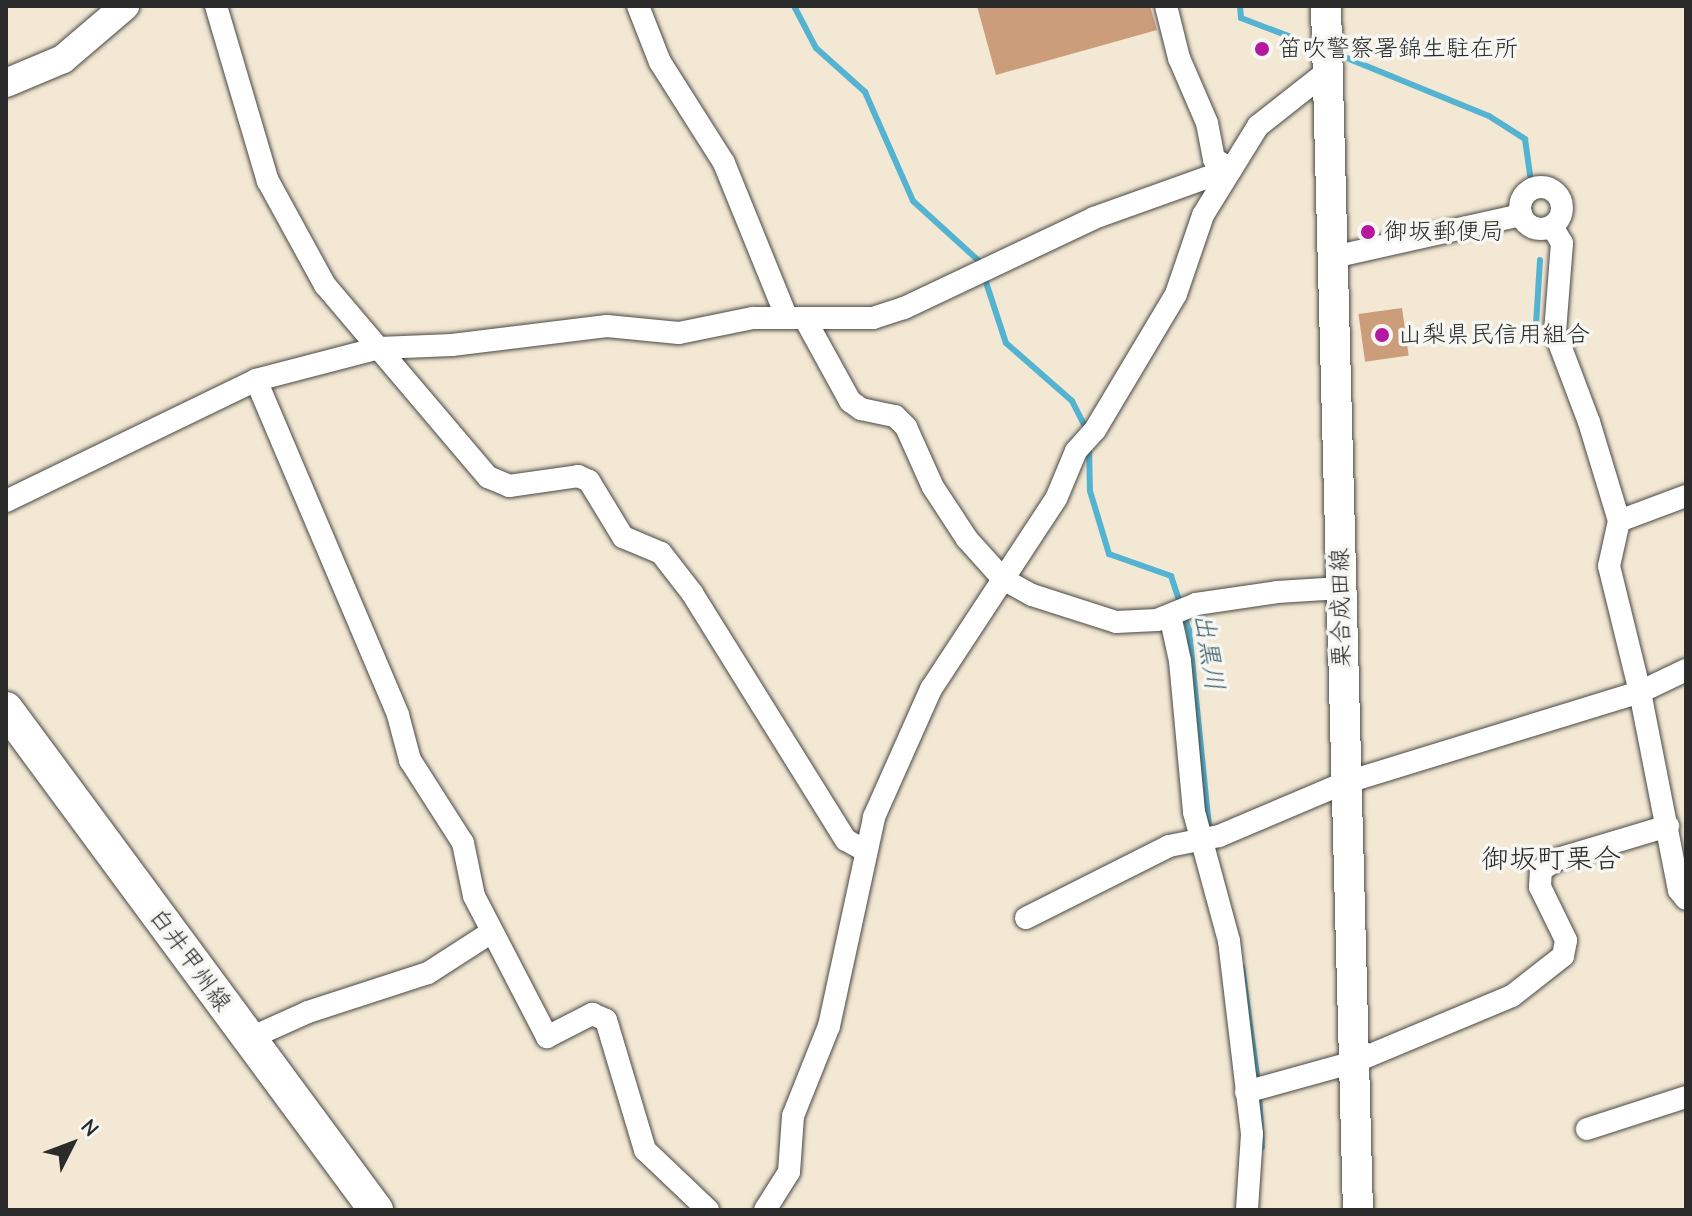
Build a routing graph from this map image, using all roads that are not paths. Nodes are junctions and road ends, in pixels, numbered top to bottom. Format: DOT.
graph roads {
  1 [pos="216,6"];
  2 [pos="638,6"];
  3 [pos="1166,6"];
  4 [pos="1326,6"];
  5 [pos="1343,6"];
  6 [pos="113,10"];
  7 [pos="1327,38"];
  8 [pos="1328,71"];
  9 [pos="6,83"];
  10 [pos="1231,169"];
  11 [pos="1521,215"];
  12 [pos="1552,226"];
  13 [pos="1333,257"];
  14 [pos="796,318"];
  15 [pos="379,348"];
  16 [pos="256,380"];
  17 [pos="1686,496"];
  18 [pos="6,501"];
  19 [pos="1619,521"];
  20 [pos="1003,579"];
  21 [pos="1341,588"];
  22 [pos="1170,615"];
  23 [pos="1686,670"];
  24 [pos="1640,692"];
  25 [pos="6,709"];
  26 [pos="1344,783"];
  27 [pos="1668,826"];
  28 [pos="1210,838"];
  29 [pos="864,850"];
  30 [pos="1686,899"];
  31 [pos="1026,918"];
  32 [pos="490,933"];
  33 [pos="248,1039"];
  34 [pos="1354,1062"];
  35 [pos="1246,1092"];
  36 [pos="1686,1097"];
  37 [pos="1587,1129"];
  38 [pos="376,1210"];
  39 [pos="708,1210"];
  40 [pos="765,1210"];
  41 [pos="1247,1210"];
  42 [pos="1358,1210"];
  1 -- 15 [label="street"];
  2 -- 14 [label="street"];
  3 -- 10 [label="street"];
  4 -- 7 [label="main road, 栗合成田線"];
  5 -- 7 [label="street"];
  6 -- 9 [label="street"];
  7 -- 8 [label="main road, 栗合成田線"];
  8 -- 10 [label="street"];
  8 -- 13 [label="main road, 栗合成田線"];
  10 -- 14 [label="street"];
  10 -- 20 [label="street"];
  11 -- 12 [label="street"];
  11 -- 12 [label="street"];
  11 -- 13 [label="street"];
  12 -- 19 [label="street"];
  13 -- 21 [label="main road, 栗合成田線"];
  14 -- 15 [label="street"];
  14 -- 20 [label="street"];
  15 -- 16 [label="street"];
  15 -- 29 [label="street"];
  16 -- 18 [label="street"];
  16 -- 32 [label="street"];
  17 -- 19 [label="street"];
  19 -- 24 [label="street"];
  20 -- 22 [label="street"];
  20 -- 29 [label="street"];
  21 -- 22 [label="street"];
  21 -- 26 [label="main road, 栗合成田線"];
  22 -- 28 [label="street"];
  23 -- 24 [label="street"];
  24 -- 26 [label="street"];
  24 -- 27 [label="street"];
  25 -- 33 [label="main road, 白井甲州線"];
  26 -- 28 [label="street"];
  26 -- 34 [label="main road, 栗合成田線"];
  27 -- 30 [label="street"];
  27 -- 34 [label="street"];
  28 -- 31 [label="street"];
  28 -- 35 [label="street"];
  29 -- 40 [label="street"];
  32 -- 33 [label="street"];
  32 -- 39 [label="street"];
  33 -- 38 [label="main road, 白井甲州線"];
  34 -- 35 [label="street"];
  34 -- 42 [label="main road, 栗合成田線"];
  35 -- 41 [label="street"];
  36 -- 37 [label="street"];
}
